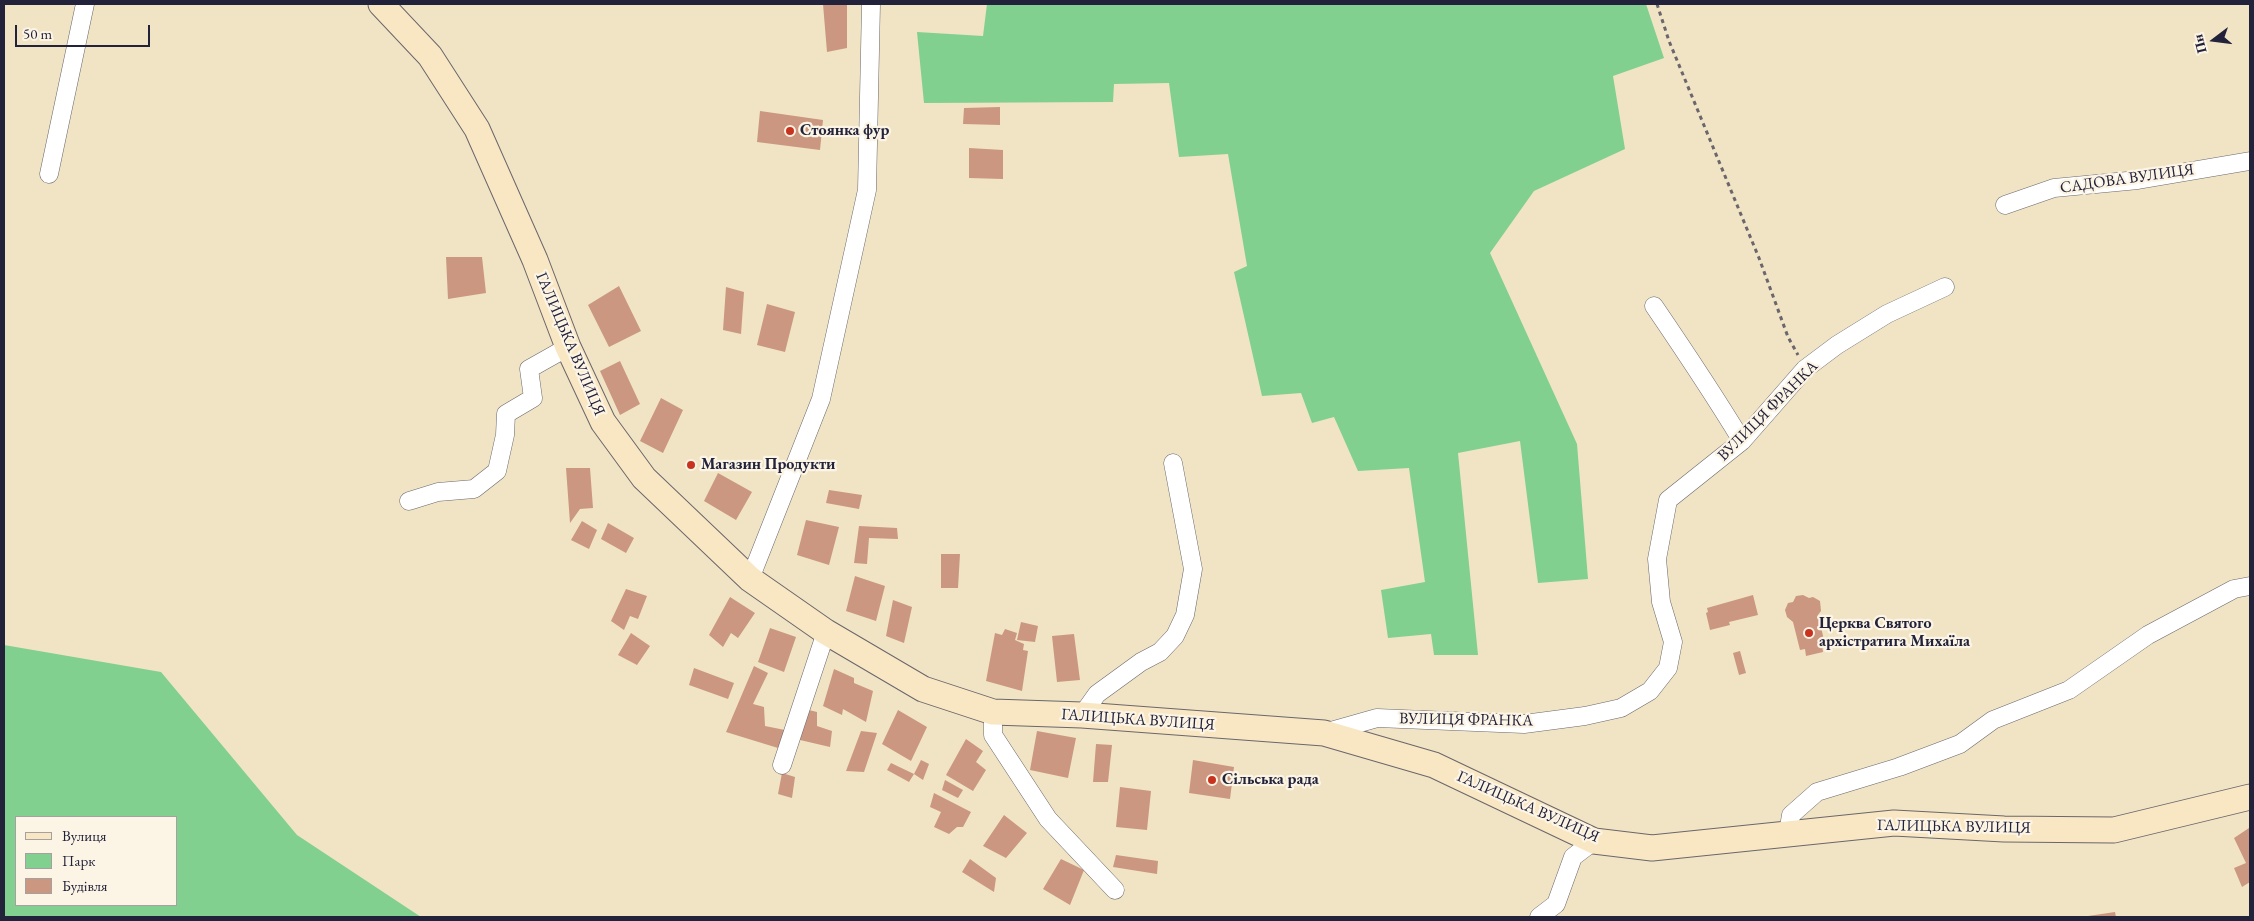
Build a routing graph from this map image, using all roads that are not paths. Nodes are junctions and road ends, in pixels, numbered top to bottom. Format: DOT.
graph roads {
  1 [pos="85,4"];
  2 [pos="381,4"];
  3 [pos="871,4"];
  4 [pos="2250,162"];
  5 [pos="49,174"];
  6 [pos="2005,205"];
  7 [pos="1945,286"];
  8 [pos="1654,306"];
  9 [pos="568,347"];
  10 [pos="1742,440"];
  11 [pos="1173,464"];
  12 [pos="409,501"];
  13 [pos="750,579"];
  14 [pos="2250,586"];
  15 [pos="826,632"];
  16 [pos="993,712"];
  17 [pos="1082,715"];
  18 [pos="1324,733"];
  19 [pos="782,765"];
  20 [pos="2250,797"];
  21 [pos="1788,833"];
  22 [pos="1594,841"];
  23 [pos="1115,890"];
  24 [pos="1539,917"];
  1 -- 5 [label="street"];
  2 -- 9 [label="main road, ГАЛИЦЬКА ВУЛИЦЯ"];
  3 -- 13 [label="street"];
  4 -- 6 [label="street, САДОВА ВУЛИЦЯ"];
  7 -- 10 [label="street, ВУЛИЦЯ ФРАНКА"];
  8 -- 10 [label="street"];
  9 -- 12 [label="street"];
  9 -- 13 [label="main road, ГАЛИЦЬКА ВУЛИЦЯ"];
  10 -- 18 [label="street, ВУЛИЦЯ ФРАНКА"];
  11 -- 17 [label="street"];
  13 -- 15 [label="main road, ГАЛИЦЬКА ВУЛИЦЯ"];
  14 -- 21 [label="street"];
  15 -- 16 [label="main road, ГАЛИЦЬКА ВУЛИЦЯ"];
  15 -- 19 [label="street"];
  16 -- 17 [label="main road, ГАЛИЦЬКА ВУЛИЦЯ"];
  16 -- 23 [label="street"];
  17 -- 18 [label="main road, ГАЛИЦЬКА ВУЛИЦЯ"];
  18 -- 22 [label="main road, ГАЛИЦЬКА ВУЛИЦЯ"];
  20 -- 21 [label="main road, ГАЛИЦЬКА ВУЛИЦЯ"];
  21 -- 22 [label="main road, ГАЛИЦЬКА ВУЛИЦЯ"];
  22 -- 24 [label="street"];
}
